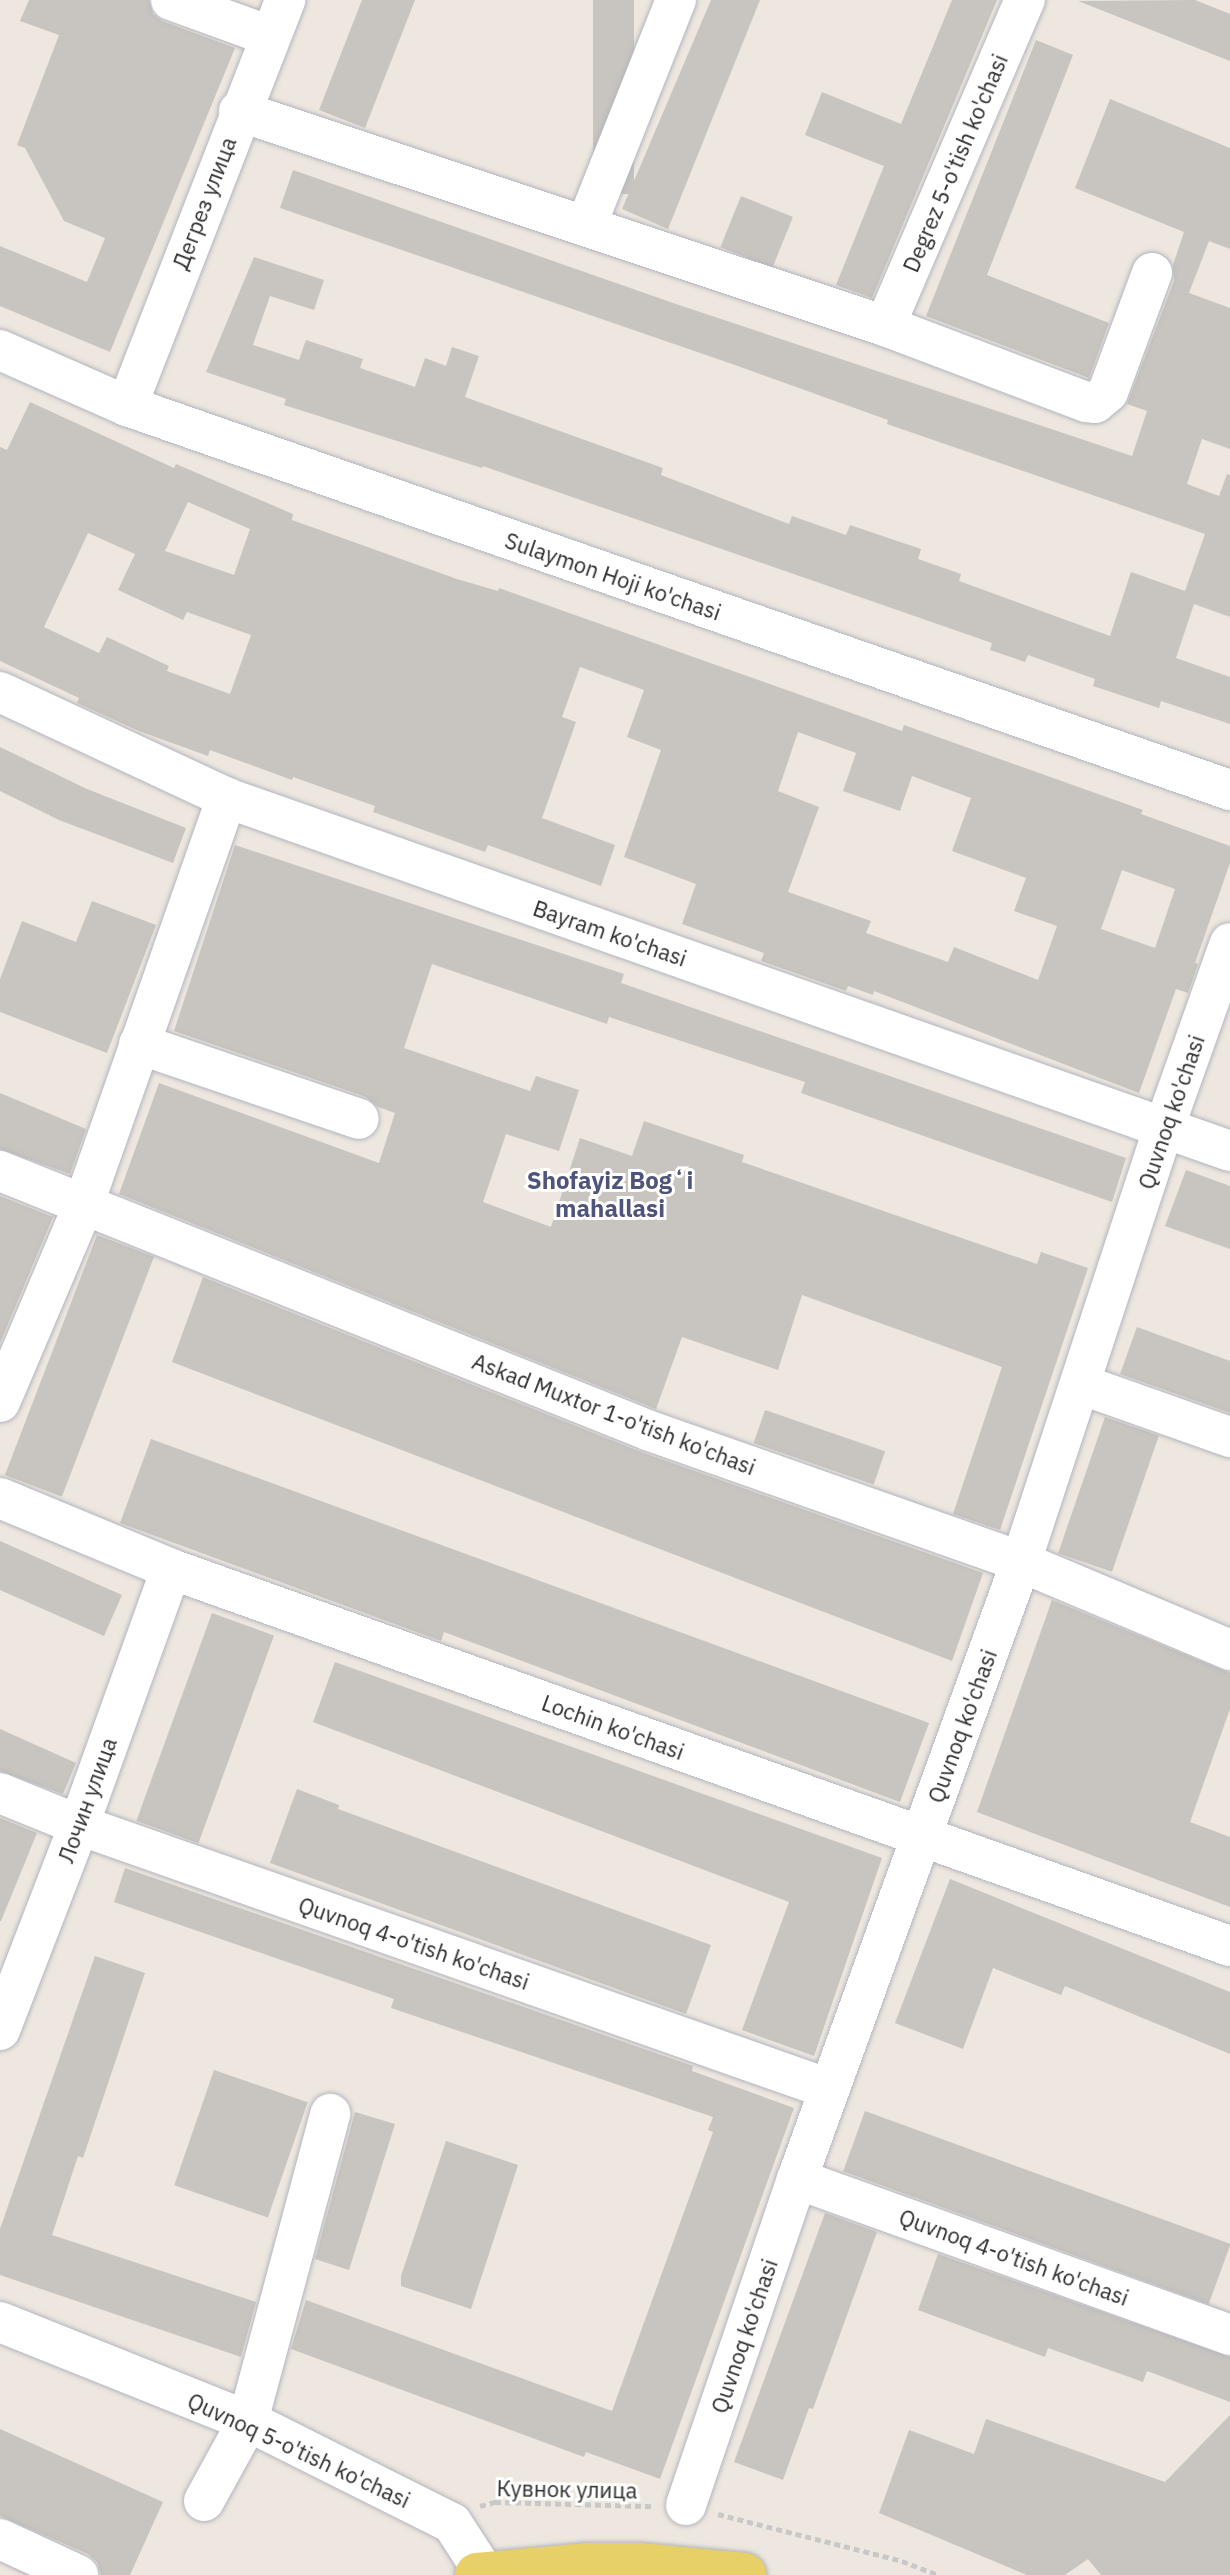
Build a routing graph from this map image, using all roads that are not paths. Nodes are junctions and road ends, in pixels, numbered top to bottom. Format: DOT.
graph roads {
  1 [pos="171,0"];
  2 [pos="676,0"];
  3 [pos="1025,0"];
  4 [pos="277,18"];
  5 [pos="239,111"];
  6 [pos="586,226"];
  7 [pos="1152,273"];
  8 [pos="885,326"];
  9 [pos="0,350"];
  10 [pos="127,406"];
  11 [pos="0,692"];
  12 [pos="1230,790"];
  13 [pos="227,798"];
  14 [pos="1230,943"];
  15 [pos="139,1044"];
  16 [pos="359,1119"];
  17 [pos="1164,1128"];
  18 [pos="1230,1151"];
  19 [pos="0,1171"];
  20 [pos="83,1206"];
  21 [pos="1080,1384"];
  22 [pos="0,1402"];
  23 [pos="1230,1437"];
  24 [pos="0,1498"];
  25 [pos="1021,1562"];
  26 [pos="171,1569"];
  27 [pos="1230,1650"];
  28 [pos="0,1793"];
  29 [pos="79,1825"];
  30 [pos="921,1837"];
  31 [pos="1230,1946"];
  32 [pos="0,2030"];
  33 [pos="829,2089"];
  34 [pos="330,2114"];
  35 [pos="797,2179"];
  36 [pos="0,2322"];
  37 [pos="1230,2335"];
  38 [pos="248,2421"];
  39 [pos="204,2501"];
  40 [pos="686,2505"];
  41 [pos="0,2539"];
  42 [pos="481,2574"];
  43 [pos="78,2575"];
  44 [pos="745,2575"];
  1 -- 4 [label="street"];
  2 -- 6 [label="street"];
  3 -- 8 [label="street, Degrez 5-o'tish ko'chasi"];
  4 -- 5 [label="street, Дегрез улица"];
  5 -- 6 [label="street"];
  5 -- 10 [label="street, Дегрез улица"];
  6 -- 8 [label="street"];
  7 -- 8 [label="street"];
  9 -- 10 [label="street, Sulaymon Hoji ko'chasi"];
  10 -- 12 [label="street, Sulaymon Hoji ko'chasi"];
  11 -- 13 [label="street, Bayram ko'chasi"];
  13 -- 15 [label="street"];
  13 -- 17 [label="street, Bayram ko'chasi"];
  14 -- 17 [label="street, Quvnoq ko'chasi"];
  15 -- 16 [label="street"];
  15 -- 20 [label="street"];
  17 -- 18 [label="street, Bayram ko'chasi"];
  17 -- 21 [label="street, Quvnoq ko'chasi"];
  19 -- 20 [label="street, Askad Muxtor 1-o'tish ko'chasi"];
  20 -- 22 [label="street"];
  20 -- 25 [label="street, Askad Muxtor 1-o'tish ko'chasi"];
  21 -- 23 [label="street"];
  21 -- 25 [label="street, Quvnoq ko'chasi"];
  24 -- 26 [label="street, Lochin ko'chasi"];
  25 -- 27 [label="street, Askad Muxtor 1-o'tish ko'chasi"];
  25 -- 30 [label="street, Quvnoq ko'chasi"];
  26 -- 29 [label="street, Лочин улица"];
  26 -- 30 [label="street, Lochin ko'chasi"];
  28 -- 29 [label="street, Quvnoq 4-o'tish ko'chasi"];
  29 -- 32 [label="street, Лочин улица"];
  29 -- 33 [label="street, Quvnoq 4-o'tish ko'chasi"];
  30 -- 31 [label="street, Lochin ko'chasi"];
  30 -- 33 [label="street, Quvnoq ko'chasi"];
  33 -- 35 [label="street, Quvnoq ko'chasi"];
  34 -- 38 [label="street"];
  35 -- 37 [label="street, Quvnoq 4-o'tish ko'chasi"];
  35 -- 40 [label="street, Quvnoq ko'chasi"];
  36 -- 38 [label="street, Quvnoq 5-o'tish ko'chasi"];
  38 -- 39 [label="street"];
  38 -- 42 [label="street, Quvnoq 5-o'tish ko'chasi"];
  41 -- 43 [label="street"];
  42 -- 44 [label="main road"];
}
